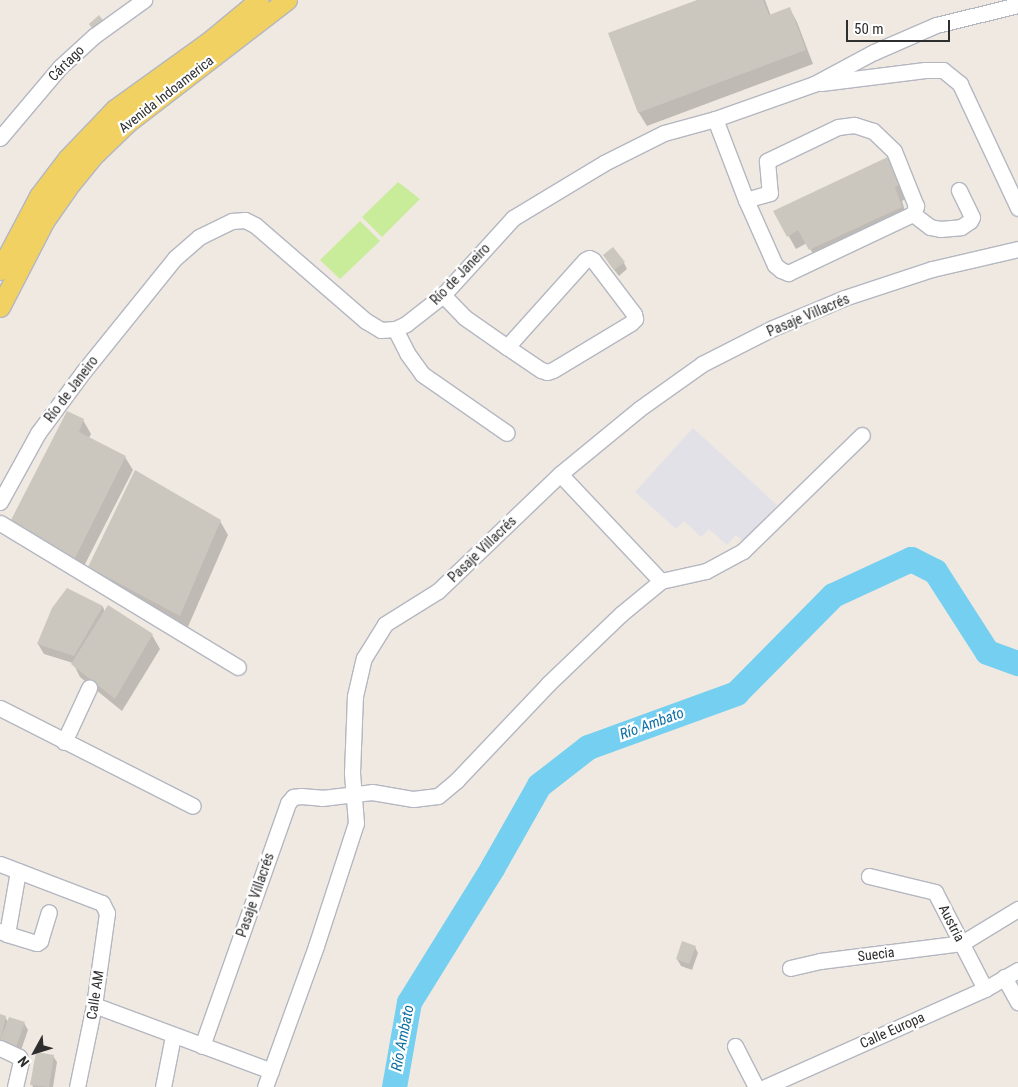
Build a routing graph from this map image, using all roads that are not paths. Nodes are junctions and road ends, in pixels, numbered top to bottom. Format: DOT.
graph roads {
  1 [pos="144,0"];
  2 [pos="259,0"];
  3 [pos="286,0"];
  4 [pos="1018,5"];
  5 [pos="814,84"];
  6 [pos="715,119"];
  7 [pos="0,138"];
  8 [pos="959,190"];
  9 [pos="746,200"];
  10 [pos="1018,208"];
  11 [pos="913,214"];
  12 [pos="1018,249"];
  13 [pos="0,270"];
  14 [pos="443,295"];
  15 [pos="0,307"];
  16 [pos="396,329"];
  17 [pos="507,347"];
  18 [pos="507,433"];
  19 [pos="862,435"];
  20 [pos="560,474"];
  21 [pos="0,502"];
  22 [pos="0,523"];
  23 [pos="661,581"];
  24 [pos="238,667"];
  25 [pos="89,688"];
  26 [pos="0,708"];
  27 [pos="64,742"];
  28 [pos="353,793"];
  29 [pos="193,806"];
  30 [pos="0,864"];
  31 [pos="18,871"];
  32 [pos="869,876"];
  33 [pos="1018,910"];
  34 [pos="49,912"];
  35 [pos="4,933"];
  36 [pos="962,943"];
  37 [pos="790,968"];
  38 [pos="1018,970"];
  39 [pos="1004,977"];
  40 [pos="985,989"];
  41 [pos="1018,1002"];
  42 [pos="94,1005"];
  43 [pos="173,1036"];
  44 [pos="202,1046"];
  45 [pos="736,1046"];
  46 [pos="0,1048"];
  47 [pos="271,1071"];
  48 [pos="15,1087"];
  49 [pos="78,1087"];
  50 [pos="163,1087"];
  51 [pos="265,1087"];
  52 [pos="756,1087"];
  53 [pos="765,1087"];
  1 -- 7 [label="street, Cártago"];
  2 -- 13 [label="main road, Avenida Indoamerica"];
  3 -- 15 [label="main road, Avenida Indoamerica"];
  4 -- 5 [label="street, Río de Janeiro"];
  5 -- 6 [label="street, Río de Janeiro"];
  5 -- 10 [label="street"];
  6 -- 9 [label="street"];
  6 -- 14 [label="street, Río de Janeiro"];
  8 -- 11 [label="street"];
  9 -- 11 [label="street"];
  9 -- 11 [label="street"];
  12 -- 20 [label="street, Pasaje Villacrés"];
  14 -- 16 [label="street, Río de Janeiro"];
  14 -- 17 [label="street"];
  16 -- 18 [label="street"];
  16 -- 21 [label="street, Río de Janeiro"];
  17 -- 17 [label="street"];
  19 -- 23 [label="street"];
  20 -- 23 [label="street"];
  20 -- 28 [label="street, Pasaje Villacrés"];
  22 -- 24 [label="street"];
  23 -- 28 [label="street"];
  25 -- 27 [label="street"];
  26 -- 27 [label="street"];
  27 -- 29 [label="street"];
  28 -- 44 [label="street, Pasaje Villacrés"];
  28 -- 47 [label="street"];
  30 -- 31 [label="street"];
  31 -- 35 [label="street"];
  31 -- 42 [label="street, Calle AM"];
  32 -- 36 [label="street, Austria"];
  33 -- 36 [label="street"];
  34 -- 35 [label="street"];
  36 -- 37 [label="street, Suecia"];
  36 -- 40 [label="street, Austria"];
  38 -- 39 [label="street, Calle Europa"];
  39 -- 40 [label="street, Calle Europa"];
  39 -- 41 [label="street"];
  40 -- 53 [label="street, Calle Europa"];
  42 -- 43 [label="street"];
  42 -- 49 [label="street, Calle AM"];
  43 -- 44 [label="street"];
  43 -- 50 [label="street"];
  44 -- 47 [label="street"];
  45 -- 52 [label="street"];
  46 -- 48 [label="street"];
  47 -- 51 [label="street"];
}
